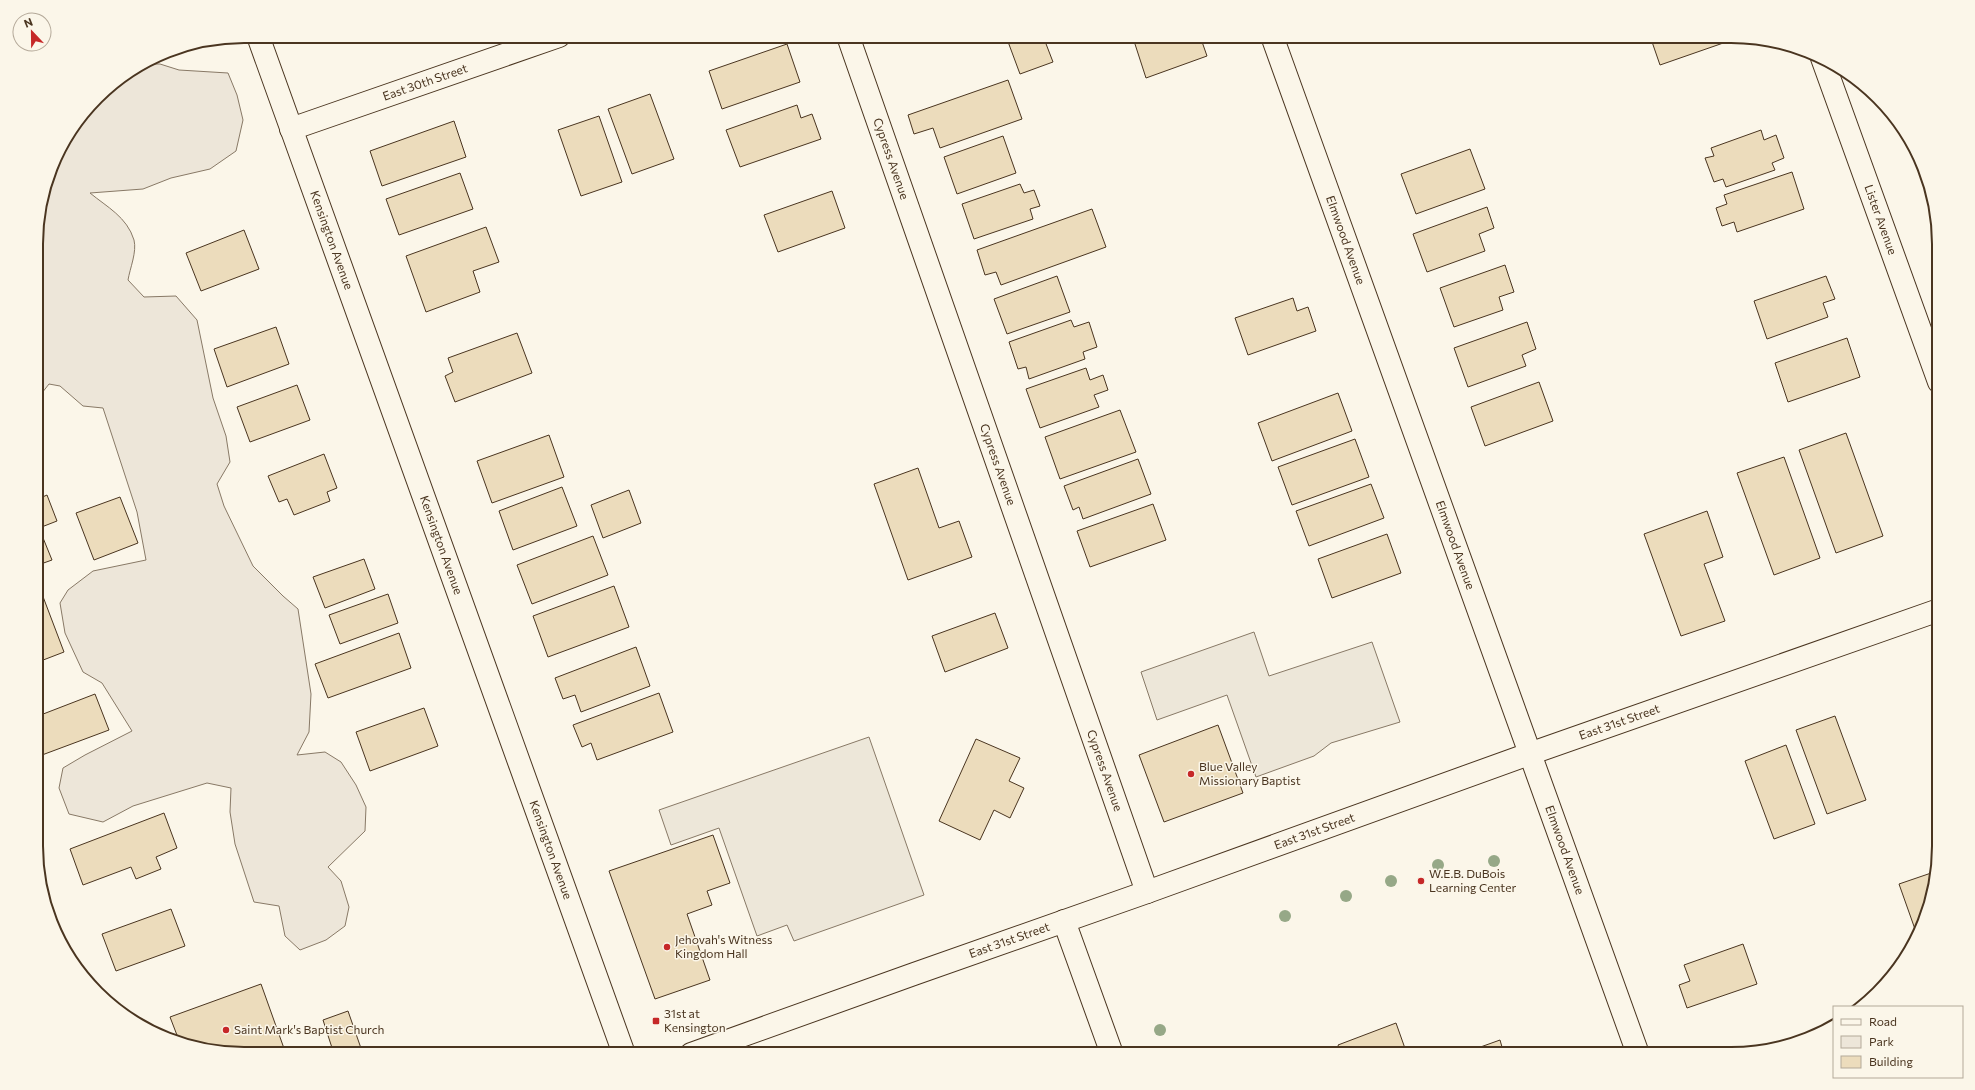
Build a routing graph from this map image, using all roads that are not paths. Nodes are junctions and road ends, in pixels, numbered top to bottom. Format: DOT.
graph roads {
  1 [pos="260,43"];
  2 [pos="539,43"];
  3 [pos="850,43"];
  4 [pos="1275,43"];
  5 [pos="1825,67"];
  6 [pos="291,129"];
  7 [pos="1932,365"];
  8 [pos="1932,612"];
  9 [pos="1529,754"];
  10 [pos="1147,892"];
  11 [pos="1064,921"];
  12 [pos="621,1047"];
  13 [pos="711,1047"];
  14 [pos="1109,1047"];
  15 [pos="1635,1047"];
  1 -- 6 [label="street, Kensington Avenue"];
  2 -- 6 [label="street, East 30th Street"];
  3 -- 10 [label="street, Cypress Avenue"];
  4 -- 9 [label="street, Elmwood Avenue"];
  5 -- 7 [label="street, Lister Avenue"];
  6 -- 12 [label="street, Kensington Avenue"];
  8 -- 9 [label="street, East 31st Street"];
  9 -- 10 [label="street, East 31st Street"];
  9 -- 15 [label="street, Elmwood Avenue"];
  10 -- 11 [label="street, East 31st Street"];
  11 -- 13 [label="street, East 31st Street"];
  11 -- 14 [label="street"];
}
